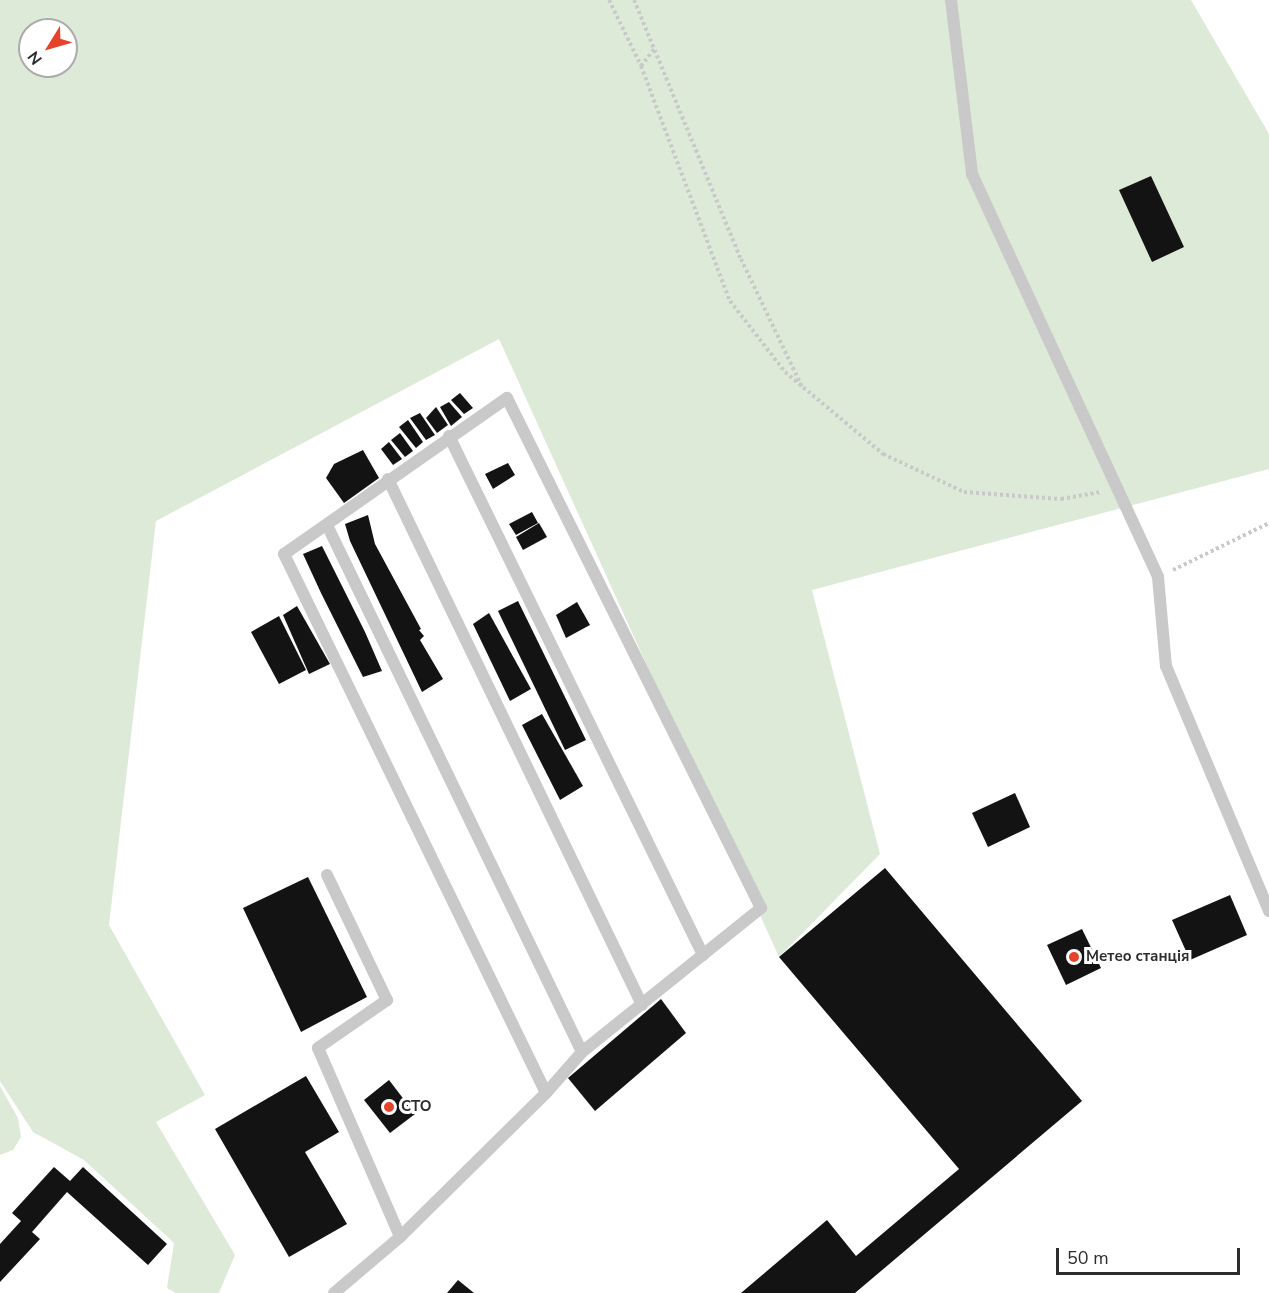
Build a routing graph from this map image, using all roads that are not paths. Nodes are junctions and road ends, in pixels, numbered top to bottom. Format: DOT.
graph roads {
  1 [pos="951,0"];
  2 [pos="449,436"];
  3 [pos="388,479"];
  4 [pos="327,525"];
  5 [pos="327,875"];
  6 [pos="1269,911"];
  7 [pos="703,955"];
  8 [pos="642,1005"];
  9 [pos="582,1052"];
  10 [pos="546,1093"];
  11 [pos="400,1237"];
  12 [pos="334,1293"];
  1 -- 6 [label="lane"];
  2 -- 3 [label="lane"];
  2 -- 7 [label="lane"];
  2 -- 7 [label="lane"];
  3 -- 4 [label="lane"];
  3 -- 8 [label="lane"];
  4 -- 9 [label="lane"];
  4 -- 10 [label="lane"];
  5 -- 11 [label="lane"];
  7 -- 8 [label="lane"];
  8 -- 9 [label="lane"];
  9 -- 10 [label="lane"];
  10 -- 11 [label="lane"];
  11 -- 12 [label="lane"];
}
